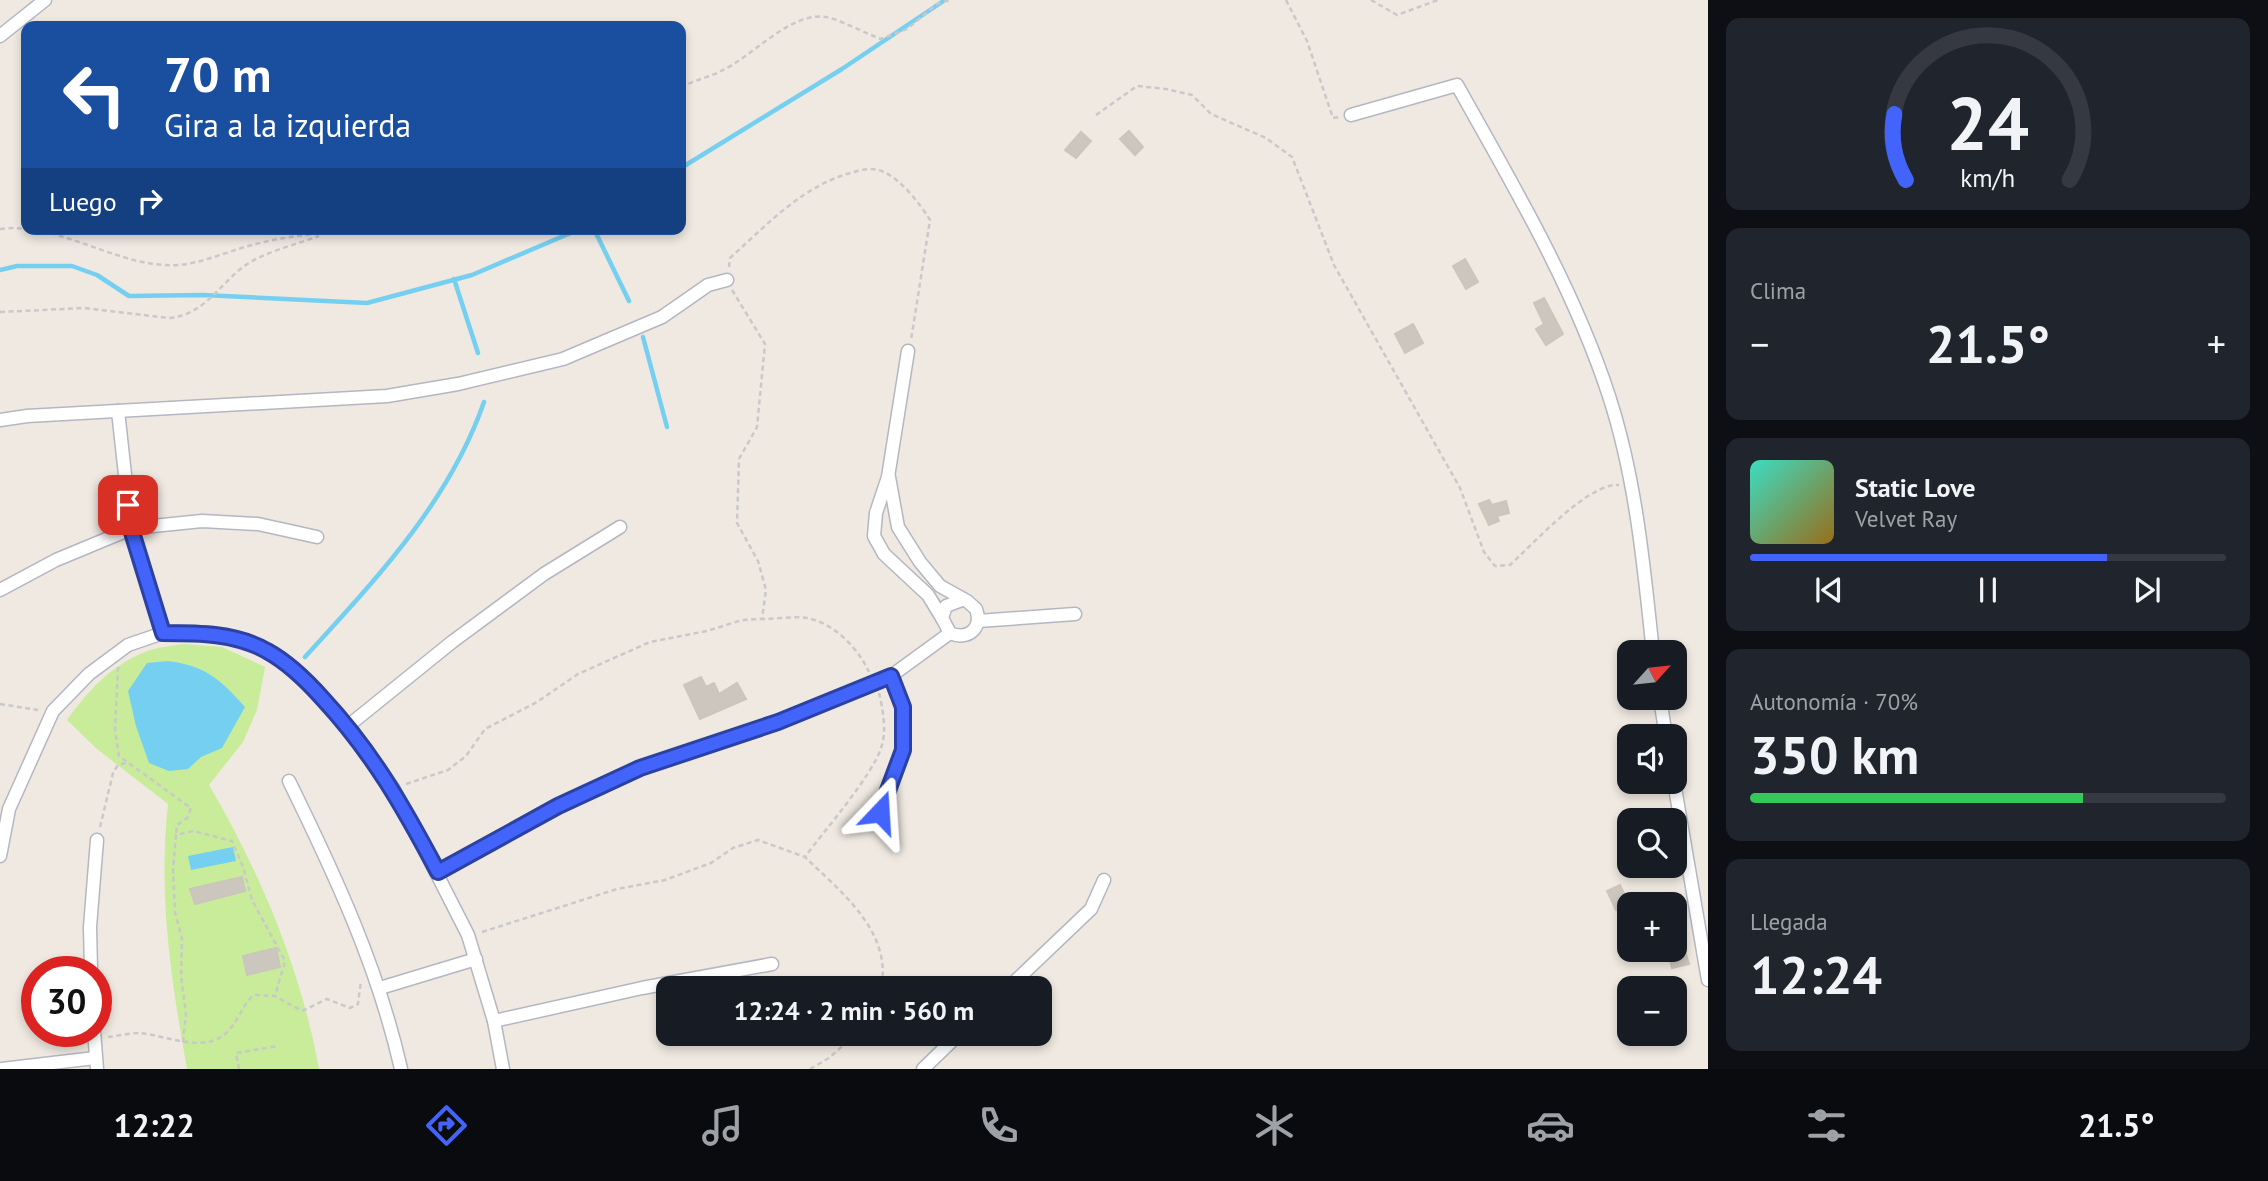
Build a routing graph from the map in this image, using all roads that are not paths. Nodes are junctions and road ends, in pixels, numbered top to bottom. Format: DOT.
graph roads {
  1 [pos="45,0"];
  2 [pos="0,36"];
  3 [pos="1351,115"];
  4 [pos="727,280"];
  5 [pos="908,351"];
  6 [pos="118,411"];
  7 [pos="0,420"];
  8 [pos="888,477"];
  9 [pos="620,527"];
  10 [pos="131,529"];
  11 [pos="317,537"];
  12 [pos="0,590"];
  13 [pos="962,600"];
  14 [pos="1075,614"];
  15 [pos="942,618"];
  16 [pos="978,621"];
  17 [pos="163,633"];
  18 [pos="950,633"];
  19 [pos="1652,640"];
  20 [pos="891,676"];
  21 [pos="348,726"];
  22 [pos="289,782"];
  23 [pos="1676,794"];
  24 [pos="4,808"];
  25 [pos="880,812"];
  26 [pos="97,840"];
  27 [pos="0,856"];
  28 [pos="438,872"];
  29 [pos="1104,880"];
  30 [pos="91,956"];
  31 [pos="476,959"];
  32 [pos="772,964"];
  33 [pos="1021,976"];
  34 [pos="1708,980"];
  35 [pos="380,988"];
  36 [pos="494,1021"];
  37 [pos="947,1046"];
  38 [pos="96,1064"];
  39 [pos="2,1069"];
  40 [pos="401,1069"];
  41 [pos="503,1069"];
  42 [pos="923,1069"];
  1 -- 2 [label="street"];
  3 -- 19 [label="street"];
  4 -- 6 [label="street"];
  5 -- 8 [label="street"];
  6 -- 7 [label="street"];
  6 -- 10 [label="street"];
  8 -- 13 [label="street"];
  8 -- 15 [label="street"];
  9 -- 21 [label="street"];
  10 -- 11 [label="street"];
  10 -- 12 [label="street"];
  10 -- 17 [label="street"];
  13 -- 15 [label="street"];
  13 -- 16 [label="street"];
  14 -- 16 [label="street"];
  15 -- 18 [label="street"];
  16 -- 18 [label="street"];
  17 -- 21 [label="street"];
  17 -- 24 [label="street"];
  18 -- 20 [label="street"];
  20 -- 25 [label="street"];
  20 -- 28 [label="street"];
  21 -- 28 [label="street"];
  22 -- 35 [label="street"];
  23 -- 34 [label="street"];
  24 -- 27 [label="street"];
  26 -- 30 [label="street"];
  28 -- 31 [label="street"];
  29 -- 33 [label="street"];
  31 -- 35 [label="street"];
  31 -- 36 [label="street"];
  32 -- 36 [label="street"];
  35 -- 40 [label="street"];
  36 -- 41 [label="street"];
  37 -- 42 [label="street"];
  38 -- 39 [label="street"];
}
